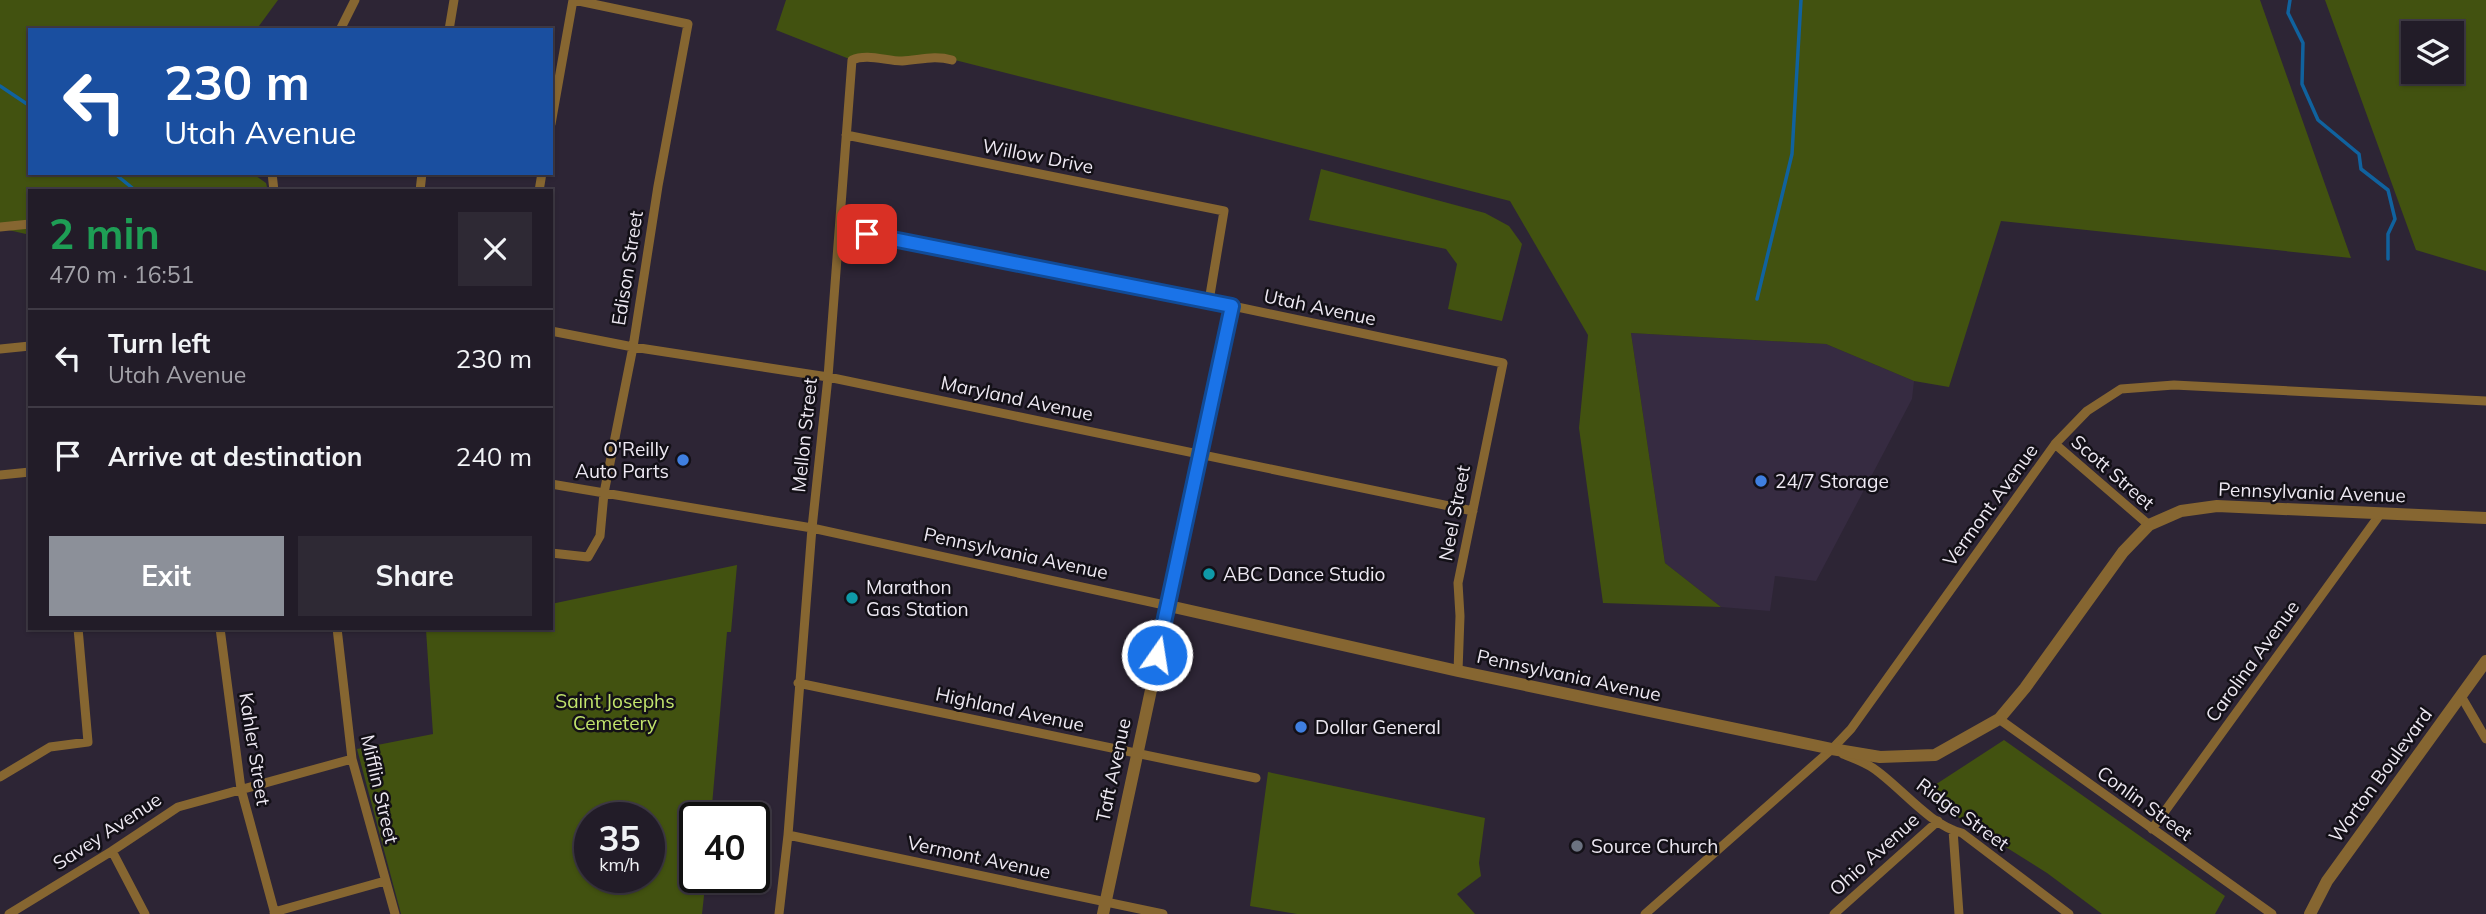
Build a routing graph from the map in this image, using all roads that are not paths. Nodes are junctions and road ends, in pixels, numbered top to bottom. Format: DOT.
graph roads {
  1 [pos="355,0"];
  2 [pos="454,0"];
  3 [pos="574,0"];
  4 [pos="341,28"];
  5 [pos="449,28"];
  6 [pos="952,60"];
  7 [pos="553,113"];
  8 [pos="846,135"];
  9 [pos="28,224"];
  10 [pos="0,226"];
  11 [pos="841,229"];
  12 [pos="1209,301"];
  13 [pos="1232,306"];
  14 [pos="553,331"];
  15 [pos="28,346"];
  16 [pos="633,347"];
  17 [pos="0,349"];
  18 [pos="1503,363"];
  19 [pos="828,377"];
  20 [pos="2486,401"];
  21 [pos="2055,444"];
  22 [pos="1199,454"];
  23 [pos="28,472"];
  24 [pos="0,475"];
  25 [pos="553,484"];
  26 [pos="604,493"];
  27 [pos="1473,511"];
  28 [pos="2381,513"];
  29 [pos="2486,518"];
  30 [pos="2148,526"];
  31 [pos="812,528"];
  32 [pos="553,553"];
  33 [pos="1169,606"];
  34 [pos="78,630"];
  35 [pos="220,630"];
  36 [pos="337,630"];
  37 [pos="2486,661"];
  38 [pos="1458,671"];
  39 [pos="798,683"];
  40 [pos="2461,696"];
  41 [pos="1999,719"];
  42 [pos="2486,739"];
  43 [pos="1832,749"];
  44 [pos="1136,753"];
  45 [pos="352,759"];
  46 [pos="0,777"];
  47 [pos="1256,778"];
  48 [pos="241,789"];
  49 [pos="1938,821"];
  50 [pos="2152,829"];
  51 [pos="1953,830"];
  52 [pos="788,835"];
  53 [pos="112,850"];
  54 [pos="385,881"];
  55 [pos="1104,908"];
  56 [pos="274,913"];
  57 [pos="9,914"];
  58 [pos="145,914"];
  59 [pos="395,914"];
  60 [pos="779,914"];
  61 [pos="1163,914"];
  62 [pos="1645,914"];
  63 [pos="1834,914"];
  64 [pos="1959,914"];
  65 [pos="2069,914"];
  66 [pos="2272,914"];
  67 [pos="2310,914"];
  1 -- 4 [label="street"];
  2 -- 5 [label="street"];
  3 -- 7 [label="street"];
  3 -- 16 [label="street, Edison Street"];
  6 -- 8 [label="street, Mellon Street"];
  8 -- 11 [label="street, Mellon Street"];
  8 -- 12 [label="street, Willow Drive"];
  9 -- 10 [label="street"];
  11 -- 12 [label="street, Utah Avenue"];
  11 -- 19 [label="street, Mellon Street"];
  12 -- 13 [label="street, Utah Avenue"];
  13 -- 18 [label="street, Utah Avenue"];
  13 -- 22 [label="street, Taft Avenue"];
  14 -- 16 [label="street, Maryland Avenue"];
  15 -- 17 [label="street"];
  16 -- 19 [label="street, Maryland Avenue"];
  16 -- 26 [label="street, Edison Street"];
  18 -- 27 [label="street, Neel Street"];
  19 -- 22 [label="street, Maryland Avenue"];
  19 -- 31 [label="street, Mellon Street"];
  20 -- 21 [label="street, Vermont Avenue"];
  21 -- 30 [label="street, Scott Street"];
  21 -- 43 [label="street, Vermont Avenue"];
  22 -- 27 [label="street, Maryland Avenue"];
  22 -- 33 [label="street, Taft Avenue"];
  23 -- 24 [label="street"];
  25 -- 26 [label="street, Pennsylvania Avenue"];
  26 -- 31 [label="street, Pennsylvania Avenue"];
  26 -- 32 [label="street, Edison Street"];
  27 -- 38 [label="street, Neel Street"];
  28 -- 29 [label="street, Pennsylvania Avenue"];
  28 -- 30 [label="street, Pennsylvania Avenue"];
  28 -- 50 [label="street, Carolina Avenue"];
  30 -- 41 [label="street, Pennsylvania Avenue"];
  31 -- 33 [label="street, Pennsylvania Avenue"];
  31 -- 39 [label="street, Mellon Street"];
  33 -- 38 [label="street, Pennsylvania Avenue"];
  33 -- 44 [label="street, Taft Avenue"];
  34 -- 46 [label="street"];
  35 -- 48 [label="street, Kahler Street"];
  36 -- 45 [label="street, Mifflin Street"];
  37 -- 40 [label="street, Worton Boulevard"];
  38 -- 43 [label="street, Pennsylvania Avenue"];
  39 -- 44 [label="street, Highland Avenue"];
  39 -- 52 [label="street, Mellon Street"];
  40 -- 42 [label="street"];
  40 -- 67 [label="street, Worton Boulevard"];
  41 -- 43 [label="street, Pennsylvania Avenue"];
  41 -- 50 [label="street, Conlin Street"];
  43 -- 49 [label="street, Ridge Street"];
  43 -- 62 [label="street, Vermont Avenue"];
  44 -- 47 [label="street, Highland Avenue"];
  44 -- 55 [label="street, Taft Avenue"];
  45 -- 48 [label="street, Savey Avenue"];
  45 -- 54 [label="street, Mifflin Street"];
  48 -- 53 [label="street, Savey Avenue"];
  48 -- 56 [label="street, Kahler Street"];
  49 -- 51 [label="street, Ridge Street"];
  49 -- 63 [label="street, Ohio Avenue"];
  50 -- 66 [label="street, Conlin Street"];
  51 -- 64 [label="street"];
  51 -- 65 [label="street, Ridge Street"];
  52 -- 55 [label="street, Vermont Avenue"];
  52 -- 60 [label="street, Mellon Street"];
  53 -- 57 [label="street, Savey Avenue"];
  53 -- 58 [label="street"];
  54 -- 56 [label="street"];
  54 -- 59 [label="street, Mifflin Street"];
  55 -- 61 [label="street, Vermont Avenue"];
}
